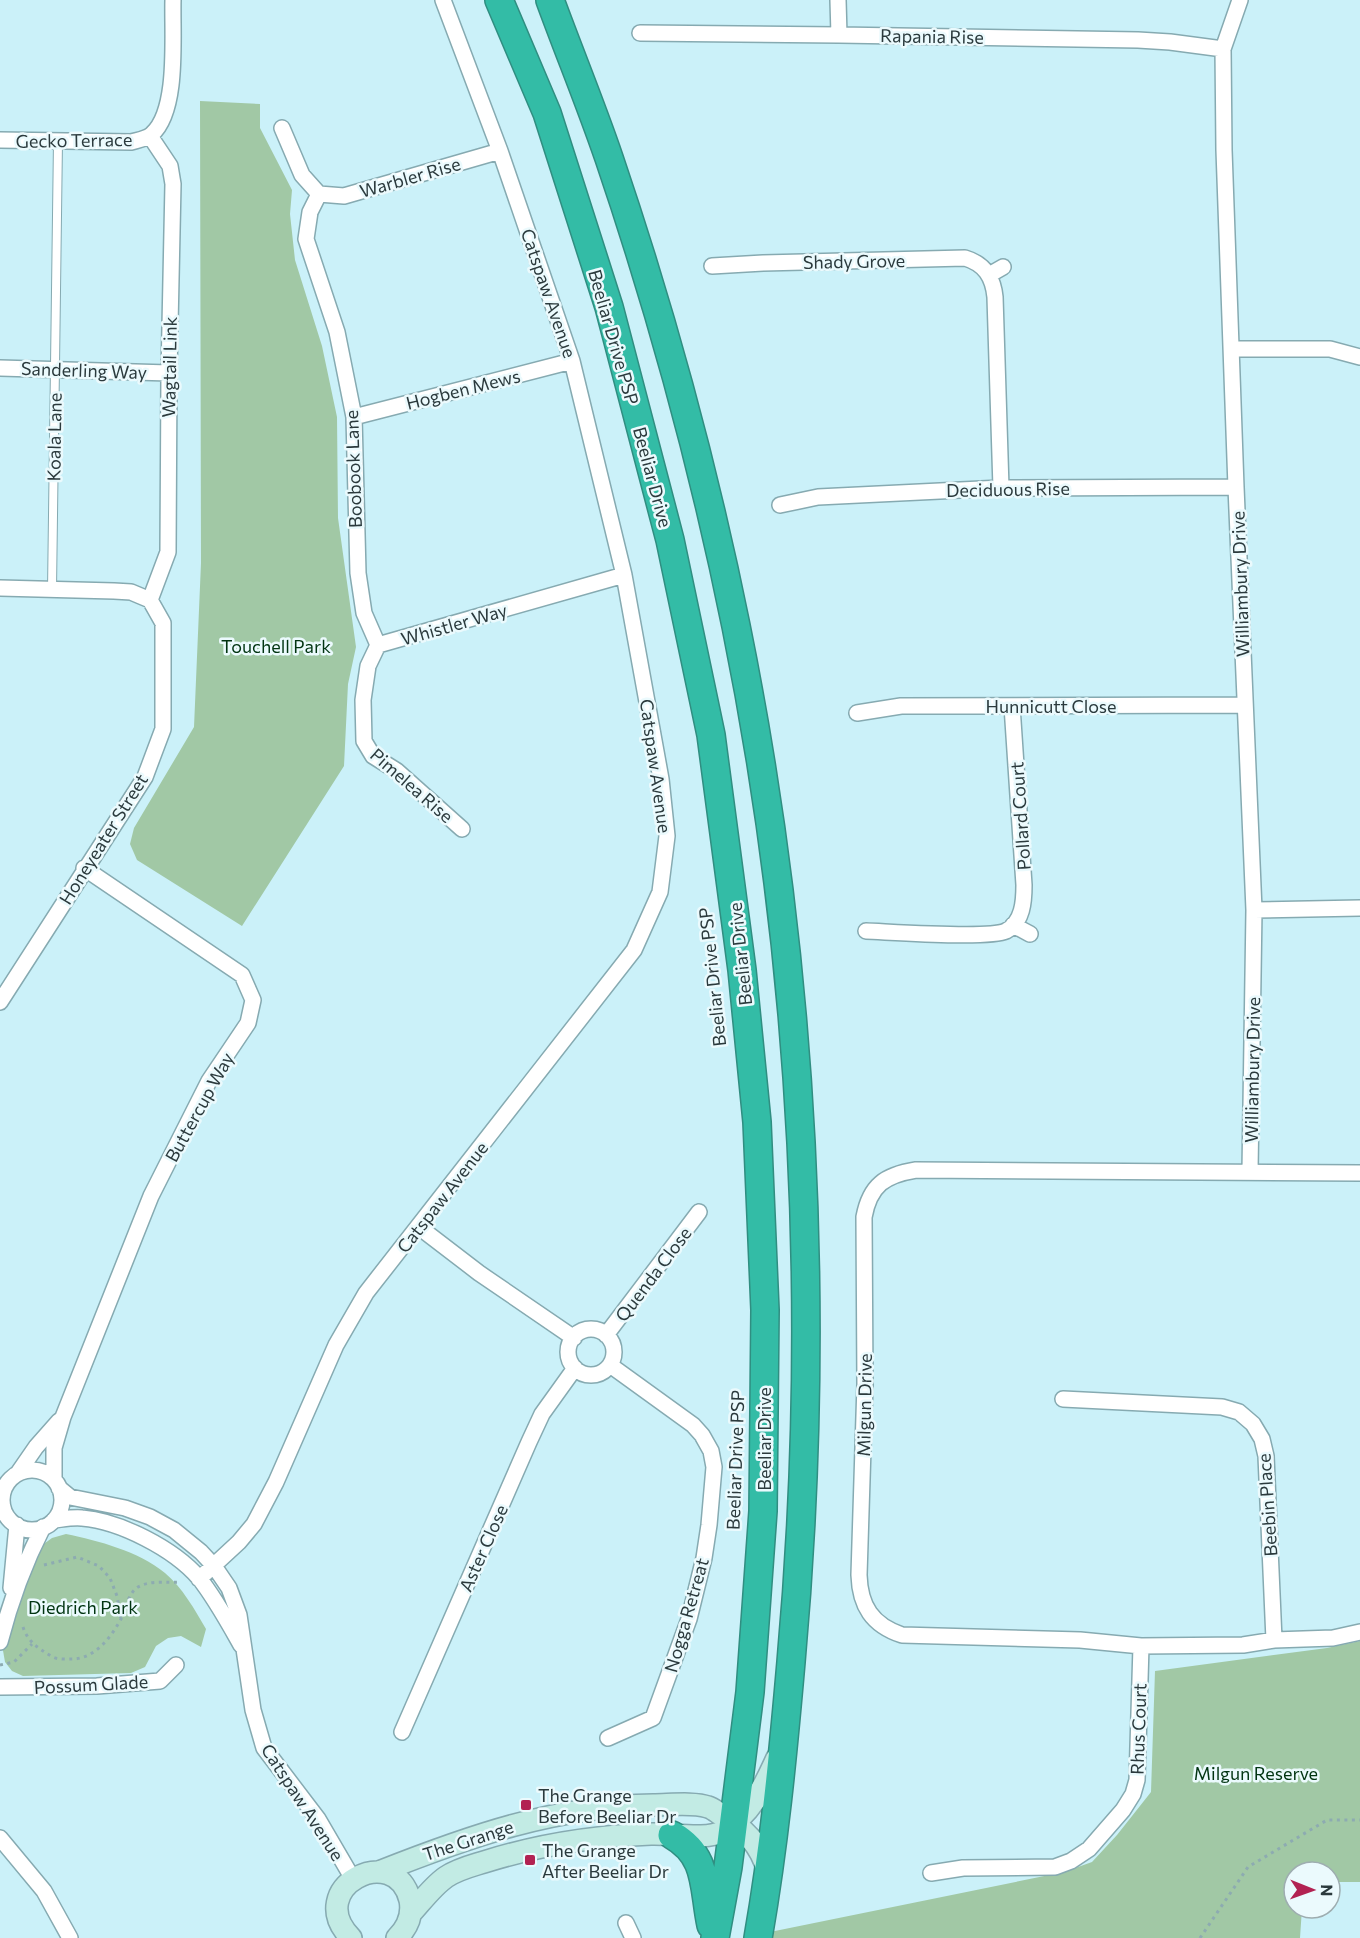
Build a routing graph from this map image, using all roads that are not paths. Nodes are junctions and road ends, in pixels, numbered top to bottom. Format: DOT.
graph roads {
  1 [pos="173,0"];
  2 [pos="443,0"];
  3 [pos="499,0"];
  4 [pos="550,0"];
  5 [pos="838,0"];
  6 [pos="1240,0"];
  7 [pos="640,33"];
  8 [pos="839,34"];
  9 [pos="1223,49"];
  10 [pos="282,128"];
  11 [pos="150,136"];
  12 [pos="0,140"];
  13 [pos="58,141"];
  14 [pos="500,151"];
  15 [pos="319,194"];
  16 [pos="712,266"];
  17 [pos="1003,267"];
  18 [pos="989,275"];
  19 [pos="1232,349"];
  20 [pos="1360,357"];
  21 [pos="572,361"];
  22 [pos="0,368"];
  23 [pos="55,369"];
  24 [pos="169,373"];
  25 [pos="354,417"];
  26 [pos="1236,487"];
  27 [pos="1001,488"];
  28 [pos="780,505"];
  29 [pos="624,575"];
  30 [pos="0,588"];
  31 [pos="52,590"];
  32 [pos="150,600"];
  33 [pos="378,645"];
  34 [pos="1244,705"];
  35 [pos="1012,706"];
  36 [pos="857,713"];
  37 [pos="364,741"];
  38 [pos="462,829"];
  39 [pos="84,868"];
  40 [pos="1360,908"];
  41 [pos="1254,910"];
  42 [pos="1013,925"];
  43 [pos="867,931"];
  44 [pos="1030,934"];
  45 [pos="0,1002"];
  46 [pos="1250,1171"];
  47 [pos="1360,1173"];
  48 [pos="699,1212"];
  49 [pos="420,1227"];
  50 [pos="606,1335"];
  51 [pos="573,1338"];
  52 [pos="610,1365"];
  53 [pos="574,1368"];
  54 [pos="1063,1399"];
  55 [pos="63,1417"];
  56 [pos="9,1477"];
  57 [pos="56,1484"];
  58 [pos="1,1499"];
  59 [pos="48,1523"];
  60 [pos="17,1526"];
  61 [pos="214,1566"];
  62 [pos="199,1579"];
  63 [pos="14,1616"];
  64 [pos="1360,1632"];
  65 [pos="1274,1640"];
  66 [pos="0,1642"];
  67 [pos="1142,1646"];
  68 [pos="245,1652"];
  69 [pos="176,1665"];
  70 [pos="0,1687"];
  71 [pos="402,1732"];
  72 [pos="608,1738"];
  73 [pos="784,1742"];
  74 [pos="735,1822"];
  75 [pos="672,1834"];
  76 [pos="0,1838"];
  77 [pos="379,1872"];
  78 [pos="768,1872"];
  79 [pos="931,1873"];
  80 [pos="353,1879"];
  81 [pos="411,1913"];
  82 [pos="626,1923"];
  83 [pos="343,1936"];
  84 [pos="70,1938"];
  85 [pos="398,1938"];
  86 [pos="633,1938"];
  87 [pos="714,1938"];
  88 [pos="758,1938"];
  1 -- 11 [label="street, Gecko Terrace"];
  2 -- 14 [label="street, Catspaw Avenue"];
  3 -- 74 [label="highway, Beeliar Drive"];
  4 -- 73 [label="highway"];
  5 -- 8 [label="street"];
  6 -- 9 [label="street, Williambury Drive"];
  7 -- 8 [label="street, Rapania Rise"];
  8 -- 9 [label="street, Rapania Rise"];
  9 -- 19 [label="street, Williambury Drive"];
  10 -- 15 [label="street"];
  11 -- 13 [label="street, Gecko Terrace"];
  11 -- 24 [label="street, Wagtail Link"];
  12 -- 13 [label="street, Gecko Terrace"];
  13 -- 23 [label="lane, Koala Lane"];
  14 -- 15 [label="street, Warbler Rise"];
  14 -- 21 [label="street, Catspaw Avenue"];
  15 -- 25 [label="street, Boobook Lane"];
  16 -- 18 [label="street, Shady Grove"];
  17 -- 18 [label="street"];
  18 -- 27 [label="street"];
  19 -- 20 [label="street"];
  19 -- 26 [label="street, Williambury Drive"];
  21 -- 25 [label="street, Hogben Mews"];
  21 -- 29 [label="street, Catspaw Avenue"];
  22 -- 23 [label="street, Sanderling Way"];
  23 -- 24 [label="street, Sanderling Way"];
  23 -- 31 [label="lane, Koala Lane"];
  24 -- 32 [label="street, Wagtail Link"];
  25 -- 33 [label="street, Boobook Lane"];
  26 -- 27 [label="street, Deciduous Rise"];
  26 -- 34 [label="street, Williambury Drive"];
  27 -- 28 [label="street, Deciduous Rise"];
  29 -- 33 [label="street, Whistler Way"];
  29 -- 49 [label="street, Catspaw Avenue"];
  30 -- 31 [label="street"];
  31 -- 32 [label="street"];
  32 -- 39 [label="street, Honeyeater Street"];
  33 -- 37 [label="street, Whistler Way"];
  34 -- 35 [label="street, Hunnicutt Close"];
  34 -- 41 [label="street, Williambury Drive"];
  35 -- 36 [label="street, Hunnicutt Close"];
  35 -- 42 [label="street, Pollard Court"];
  37 -- 38 [label="street, Pimelea Rise"];
  39 -- 45 [label="street, Honeyeater Street"];
  39 -- 55 [label="street, Buttercup Way"];
  40 -- 41 [label="street"];
  41 -- 46 [label="street, Williambury Drive"];
  42 -- 43 [label="street"];
  42 -- 44 [label="street"];
  46 -- 47 [label="street, Milgun Drive"];
  46 -- 67 [label="street, Milgun Drive"];
  48 -- 50 [label="street, Quenda Close"];
  49 -- 51 [label="street"];
  49 -- 61 [label="street, Catspaw Avenue"];
  50 -- 51 [label="street"];
  50 -- 52 [label="street"];
  51 -- 53 [label="street"];
  52 -- 53 [label="street"];
  52 -- 72 [label="street, Nogga Retreat"];
  53 -- 71 [label="street, Aster Close"];
  54 -- 65 [label="street, Beebin Place"];
  55 -- 56 [label="street, Buttercup Way"];
  55 -- 57 [label="street, Buttercup Way"];
  56 -- 57 [label="street"];
  56 -- 58 [label="street"];
  57 -- 59 [label="street"];
  57 -- 61 [label="street"];
  58 -- 60 [label="street"];
  59 -- 60 [label="street"];
  59 -- 62 [label="street"];
  59 -- 63 [label="street"];
  60 -- 63 [label="street"];
  61 -- 62 [label="street, Catspaw Avenue"];
  61 -- 68 [label="street, Catspaw Avenue"];
  62 -- 68 [label="street, Catspaw Avenue"];
  63 -- 66 [label="street"];
  64 -- 65 [label="street, Milgun Drive"];
  65 -- 67 [label="street, Milgun Drive"];
  67 -- 79 [label="street, Rhus Court"];
  68 -- 80 [label="street, Catspaw Avenue"];
  69 -- 70 [label="street, Possum Glade"];
  73 -- 74 [label="street, The Grange"];
  73 -- 78 [label="highway"];
  74 -- 75 [label="street, The Grange"];
  74 -- 77 [label="street, The Grange"];
  74 -- 78 [label="street, The Grange"];
  74 -- 87 [label="highway, Beeliar Drive"];
  75 -- 81 [label="street, The Grange"];
  75 -- 87 [label="highway"];
  76 -- 84 [label="street"];
  77 -- 80 [label="street, The Grange"];
  77 -- 81 [label="street"];
  78 -- 88 [label="highway"];
  80 -- 83 [label="street"];
  81 -- 85 [label="street, The Grange"];
  82 -- 86 [label="street"];
}
